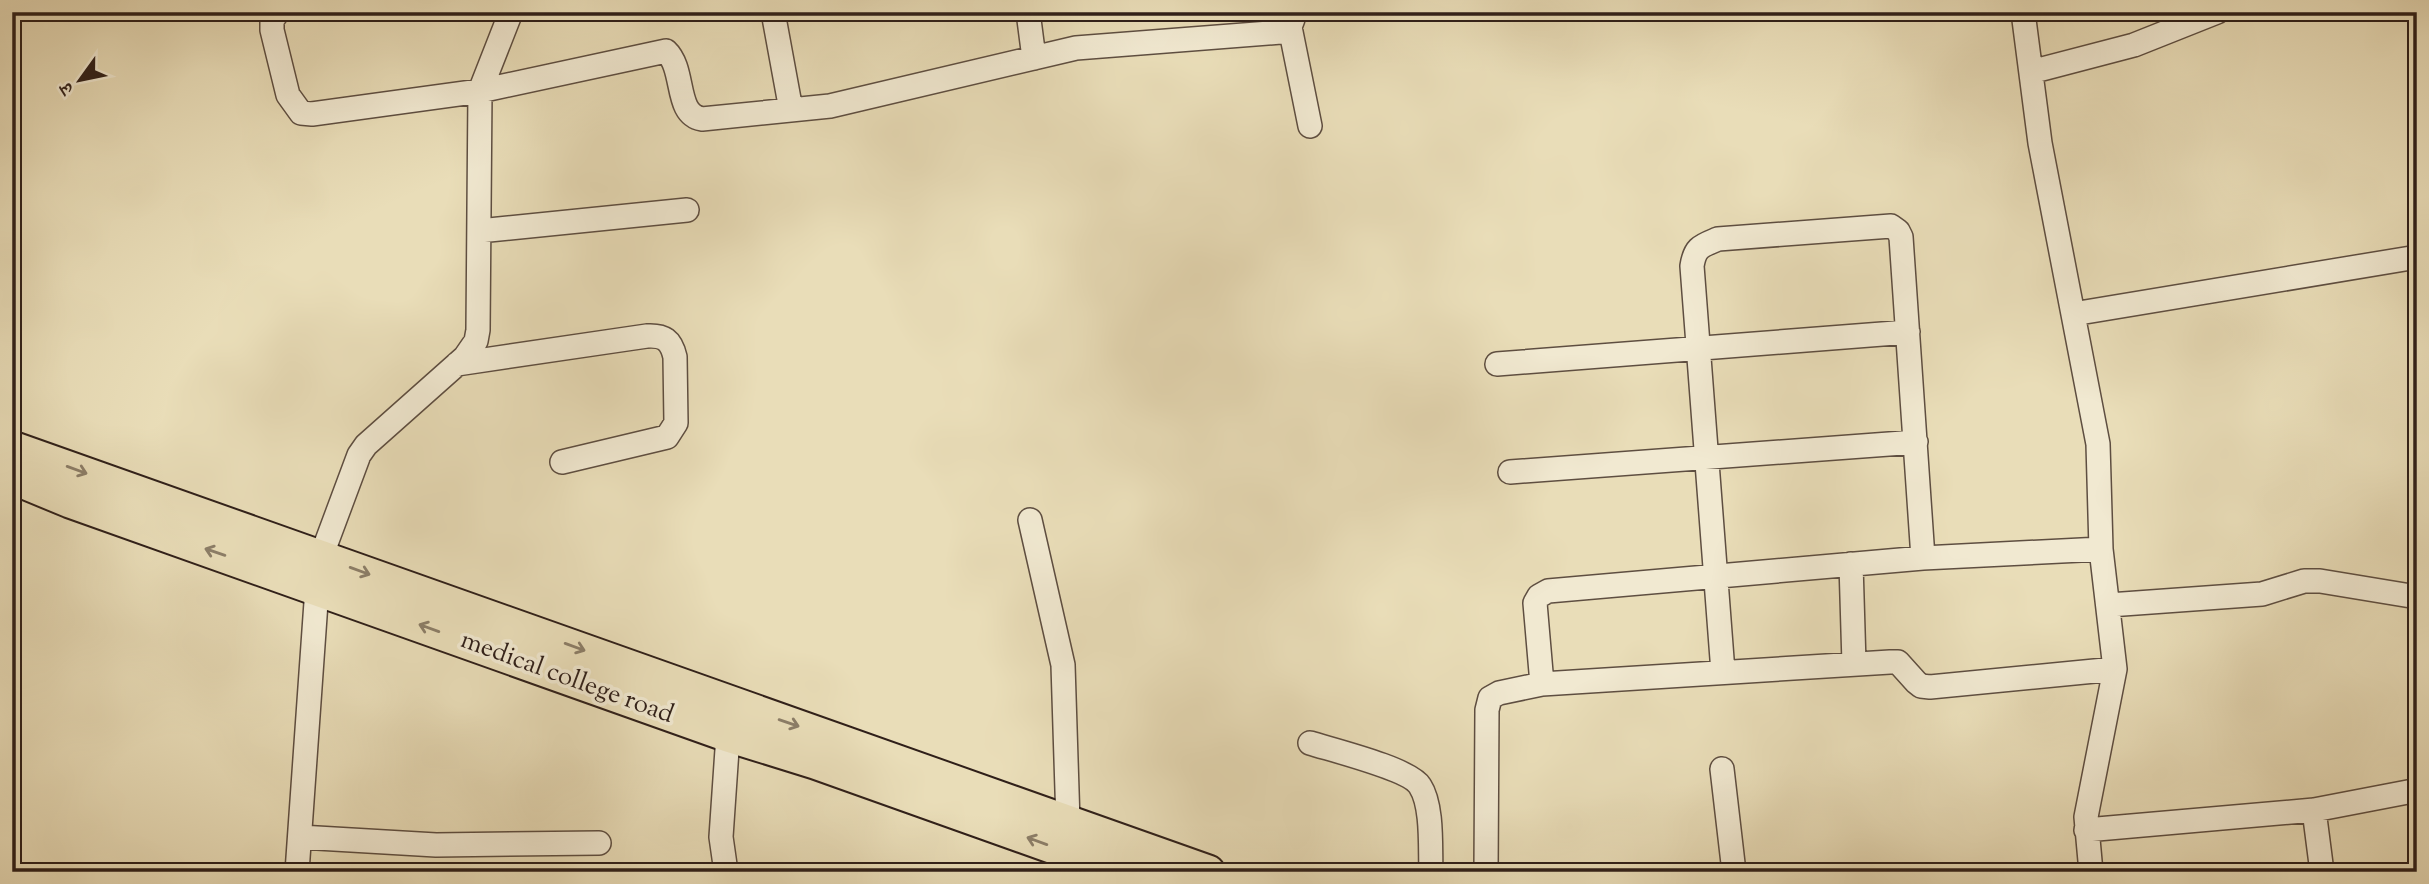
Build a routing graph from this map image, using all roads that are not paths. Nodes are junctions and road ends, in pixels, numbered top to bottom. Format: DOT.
graph roads {
  1 [pos="278,12"];
  2 [pos="511,12"];
  3 [pos="773,12"];
  4 [pos="1028,12"];
  5 [pos="2023,12"];
  6 [pos="2217,12"];
  7 [pos="1291,20"];
  8 [pos="1034,58"];
  9 [pos="2031,72"];
  10 [pos="480,91"];
  11 [pos="791,110"];
  12 [pos="1310,126"];
  13 [pos="687,210"];
  14 [pos="479,231"];
  15 [pos="2417,257"];
  16 [pos="2073,314"];
  17 [pos="1908,332"];
  18 [pos="1699,349"];
  19 [pos="457,364"];
  20 [pos="1497,364"];
  21 [pos="1916,442"];
  22 [pos="12,447"];
  23 [pos="1708,459"];
  24 [pos="562,462"];
  25 [pos="1510,472"];
  26 [pos="12,477"];
  27 [pos="1030,520"];
  28 [pos="251,548"];
  29 [pos="2101,549"];
  30 [pos="1923,558"];
  31 [pos="1851,564"];
  32 [pos="319,572"];
  33 [pos="1717,577"];
  34 [pos="2417,597"];
  35 [pos="2109,605"];
  36 [pos="1854,664"];
  37 [pos="2115,669"];
  38 [pos="1723,672"];
  39 [pos="1542,684"];
  40 [pos="727,735"];
  41 [pos="1310,743"];
  42 [pos="1722,769"];
  43 [pos="2413,791"];
  44 [pos="2314,810"];
  45 [pos="1068,822"];
  46 [pos="2086,830"];
  47 [pos="300,837"];
  48 [pos="599,843"];
  49 [pos="297,872"];
  50 [pos="726,872"];
  51 [pos="1125,872"];
  52 [pos="1208,872"];
  53 [pos="1431,872"];
  54 [pos="1486,872"];
  55 [pos="1734,872"];
  56 [pos="2091,872"];
  57 [pos="2322,872"];
  1 -- 10 [label="street"];
  2 -- 10 [label="street"];
  3 -- 11 [label="street"];
  4 -- 8 [label="street"];
  5 -- 9 [label="street"];
  6 -- 9 [label="street"];
  7 -- 8 [label="street"];
  7 -- 12 [label="street"];
  8 -- 11 [label="street"];
  9 -- 16 [label="street"];
  10 -- 11 [label="street"];
  10 -- 14 [label="street"];
  13 -- 14 [label="street"];
  14 -- 19 [label="street"];
  15 -- 16 [label="street"];
  16 -- 29 [label="street"];
  17 -- 18 [label="street"];
  17 -- 18 [label="street"];
  17 -- 21 [label="street"];
  18 -- 20 [label="street"];
  18 -- 23 [label="street"];
  19 -- 24 [label="street"];
  19 -- 32 [label="street"];
  21 -- 23 [label="street"];
  21 -- 30 [label="street"];
  22 -- 28 [label="highway, one-way"];
  23 -- 25 [label="street"];
  23 -- 33 [label="street"];
  28 -- 26 [label="highway, medical college road, one-way"];
  27 -- 45 [label="street"];
  28 -- 32 [label="highway, medical college road"];
  29 -- 30 [label="street"];
  29 -- 35 [label="street"];
  30 -- 31 [label="street"];
  31 -- 33 [label="street"];
  31 -- 36 [label="street"];
  40 -- 32 [label="highway, medical college road, one-way"];
  32 -- 45 [label="highway, one-way"];
  32 -- 47 [label="street"];
  33 -- 38 [label="street"];
  33 -- 39 [label="street"];
  34 -- 35 [label="street"];
  35 -- 37 [label="street"];
  36 -- 37 [label="street"];
  36 -- 38 [label="street"];
  37 -- 46 [label="street"];
  38 -- 39 [label="street"];
  39 -- 54 [label="street"];
  40 -- 50 [label="street"];
  51 -- 40 [label="highway, medical college road, one-way"];
  41 -- 53 [label="street"];
  42 -- 55 [label="street"];
  43 -- 44 [label="street"];
  44 -- 46 [label="street"];
  44 -- 57 [label="street"];
  45 -- 52 [label="highway"];
  46 -- 56 [label="street"];
  47 -- 48 [label="street"];
  47 -- 49 [label="street"];
}
